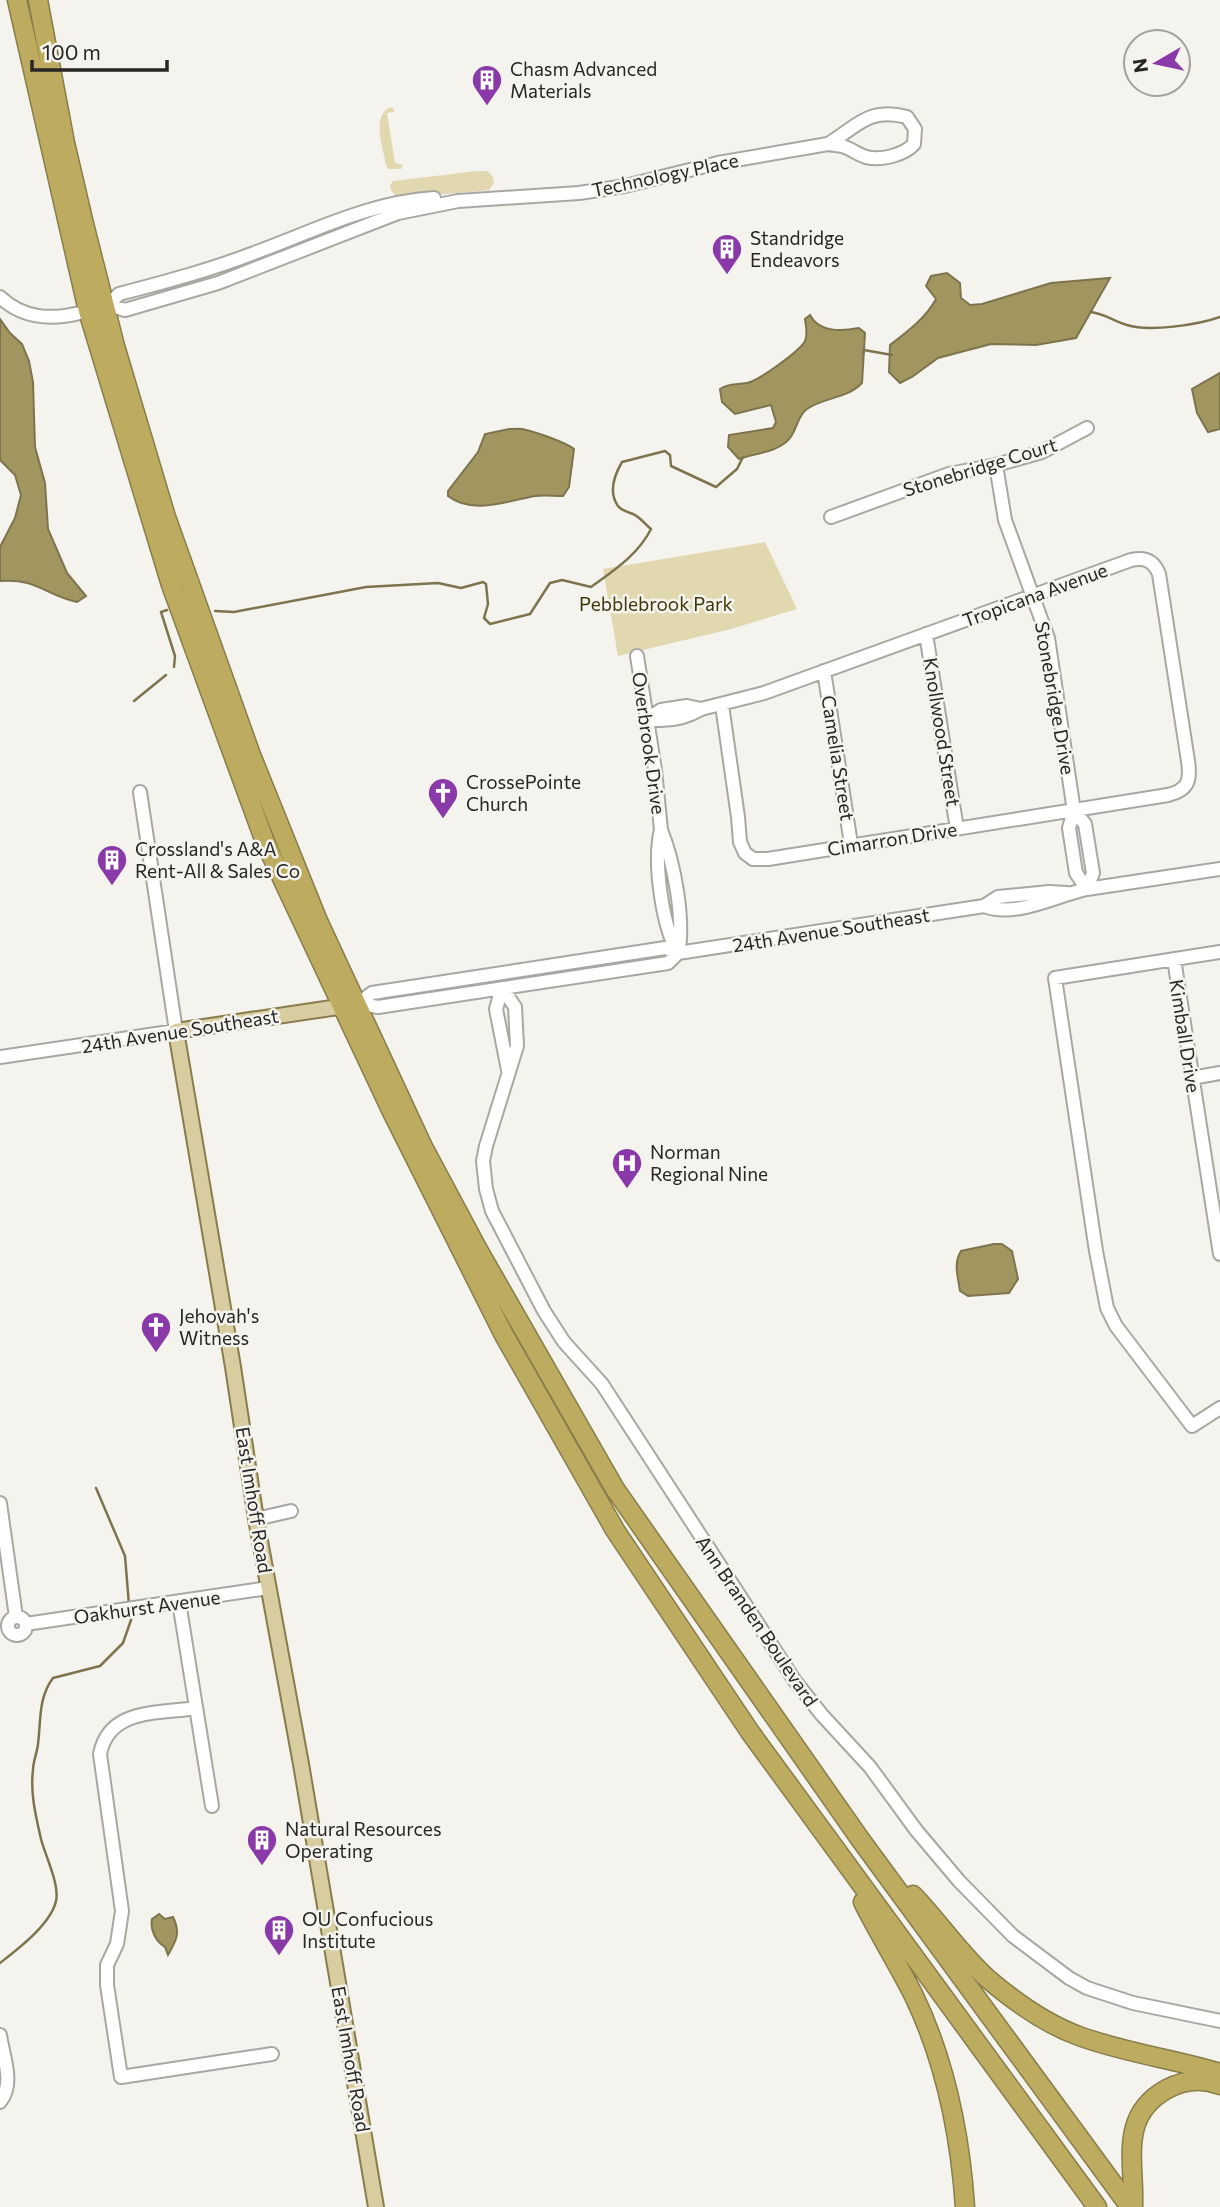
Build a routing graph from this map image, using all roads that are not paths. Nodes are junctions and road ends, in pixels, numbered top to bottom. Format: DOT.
graph roads {
  1 [pos="17,0"];
  2 [pos="38,0"];
  3 [pos="828,144"];
  4 [pos="0,297"];
  5 [pos="101,308"];
  6 [pos="1087,428"];
  7 [pos="996,464"];
  8 [pos="831,517"];
  9 [pos="1033,596"];
  10 [pos="926,634"];
  11 [pos="636,656"];
  12 [pos="824,671"];
  13 [pos="722,705"];
  14 [pos="647,719"];
  15 [pos="1187,786"];
  16 [pos="140,792"];
  17 [pos="1074,811"];
  18 [pos="957,829"];
  19 [pos="851,845"];
  20 [pos="1220,869"];
  21 [pos="1087,889"];
  22 [pos="1220,952"];
  23 [pos="678,953"];
  24 [pos="1174,959"];
  25 [pos="502,988"];
  26 [pos="353,1005"];
  27 [pos="176,1031"];
  28 [pos="0,1057"];
  29 [pos="508,1070"];
  30 [pos="1220,1073"];
  31 [pos="1192,1078"];
  32 [pos="1220,1254"];
  33 [pos="1220,1408"];
  34 [pos="0,1503"];
  35 [pos="291,1511"];
  36 [pos="256,1519"];
  37 [pos="268,1588"];
  38 [pos="180,1602"];
  39 [pos="13,1624"];
  40 [pos="196,1708"];
  41 [pos="212,1805"];
  42 [pos="860,1839"];
  43 [pos="841,1857"];
  44 [pos="1220,2021"];
  45 [pos="0,2035"];
  46 [pos="272,2053"];
  47 [pos="1220,2073"];
  48 [pos="1220,2085"];
  49 [pos="0,2102"];
  50 [pos="376,2207"];
  51 [pos="965,2207"];
  52 [pos="1097,2207"];
  53 [pos="1132,2207"];
  1 -- 5 [label="highway"];
  2 -- 5 [label="highway"];
  3 -- 3 [label="street, Technology Place"];
  3 -- 5 [label="street, Technology Place"];
  4 -- 5 [label="street, Technology Place"];
  5 -- 26 [label="highway"];
  6 -- 7 [label="street, Stonebridge Court"];
  7 -- 8 [label="street, Stonebridge Court"];
  7 -- 9 [label="street, Stonebridge Drive"];
  9 -- 10 [label="street, Tropicana Avenue"];
  9 -- 15 [label="street, Tropicana Avenue"];
  9 -- 17 [label="street, Stonebridge Drive"];
  10 -- 12 [label="street, Tropicana Avenue"];
  10 -- 18 [label="street, Knollwood Street"];
  11 -- 14 [label="street, Overbrook Drive"];
  12 -- 13 [label="street, Tropicana Avenue"];
  12 -- 19 [label="street, Camelia Street"];
  13 -- 14 [label="street, Tropicana Avenue"];
  13 -- 19 [label="street, Cimarron Drive"];
  14 -- 23 [label="street, Overbrook Drive"];
  15 -- 17 [label="street, Cimarron Drive"];
  16 -- 27 [label="street, East Imhoff Road"];
  17 -- 18 [label="street, Cimarron Drive"];
  17 -- 21 [label="street, Stonebridge Drive"];
  18 -- 19 [label="street, Cimarron Drive"];
  20 -- 21 [label="street, 24th Avenue Southeast"];
  21 -- 23 [label="street, 24th Avenue Southeast"];
  22 -- 24 [label="street"];
  23 -- 25 [label="street, 24th Avenue Southeast"];
  23 -- 26 [label="street, 24th Avenue Southeast"];
  24 -- 31 [label="street, Kimball Drive"];
  24 -- 33 [label="street"];
  25 -- 26 [label="street, 24th Avenue Southeast"];
  25 -- 29 [label="street, Ann Branden Boulevard"];
  25 -- 29 [label="street, Ann Branden Boulevard"];
  26 -- 27 [label="main road, 24th Avenue Southeast"];
  26 -- 42 [label="highway"];
  26 -- 43 [label="highway"];
  27 -- 28 [label="street, 24th Avenue Southeast"];
  27 -- 36 [label="main road, East Imhoff Road"];
  29 -- 44 [label="street, Ann Branden Boulevard"];
  30 -- 31 [label="street"];
  31 -- 32 [label="street, Kimball Drive"];
  34 -- 39 [label="street"];
  35 -- 36 [label="street"];
  36 -- 37 [label="main road, East Imhoff Road"];
  37 -- 38 [label="street, Oakhurst Avenue"];
  37 -- 50 [label="main road, East Imhoff Road"];
  38 -- 39 [label="street, Oakhurst Avenue"];
  38 -- 40 [label="street"];
  40 -- 41 [label="street"];
  40 -- 46 [label="street"];
  42 -- 47 [label="highway"];
  42 -- 53 [label="highway"];
  43 -- 51 [label="highway"];
  43 -- 52 [label="highway"];
  45 -- 49 [label="street"];
  48 -- 53 [label="highway"];
}
